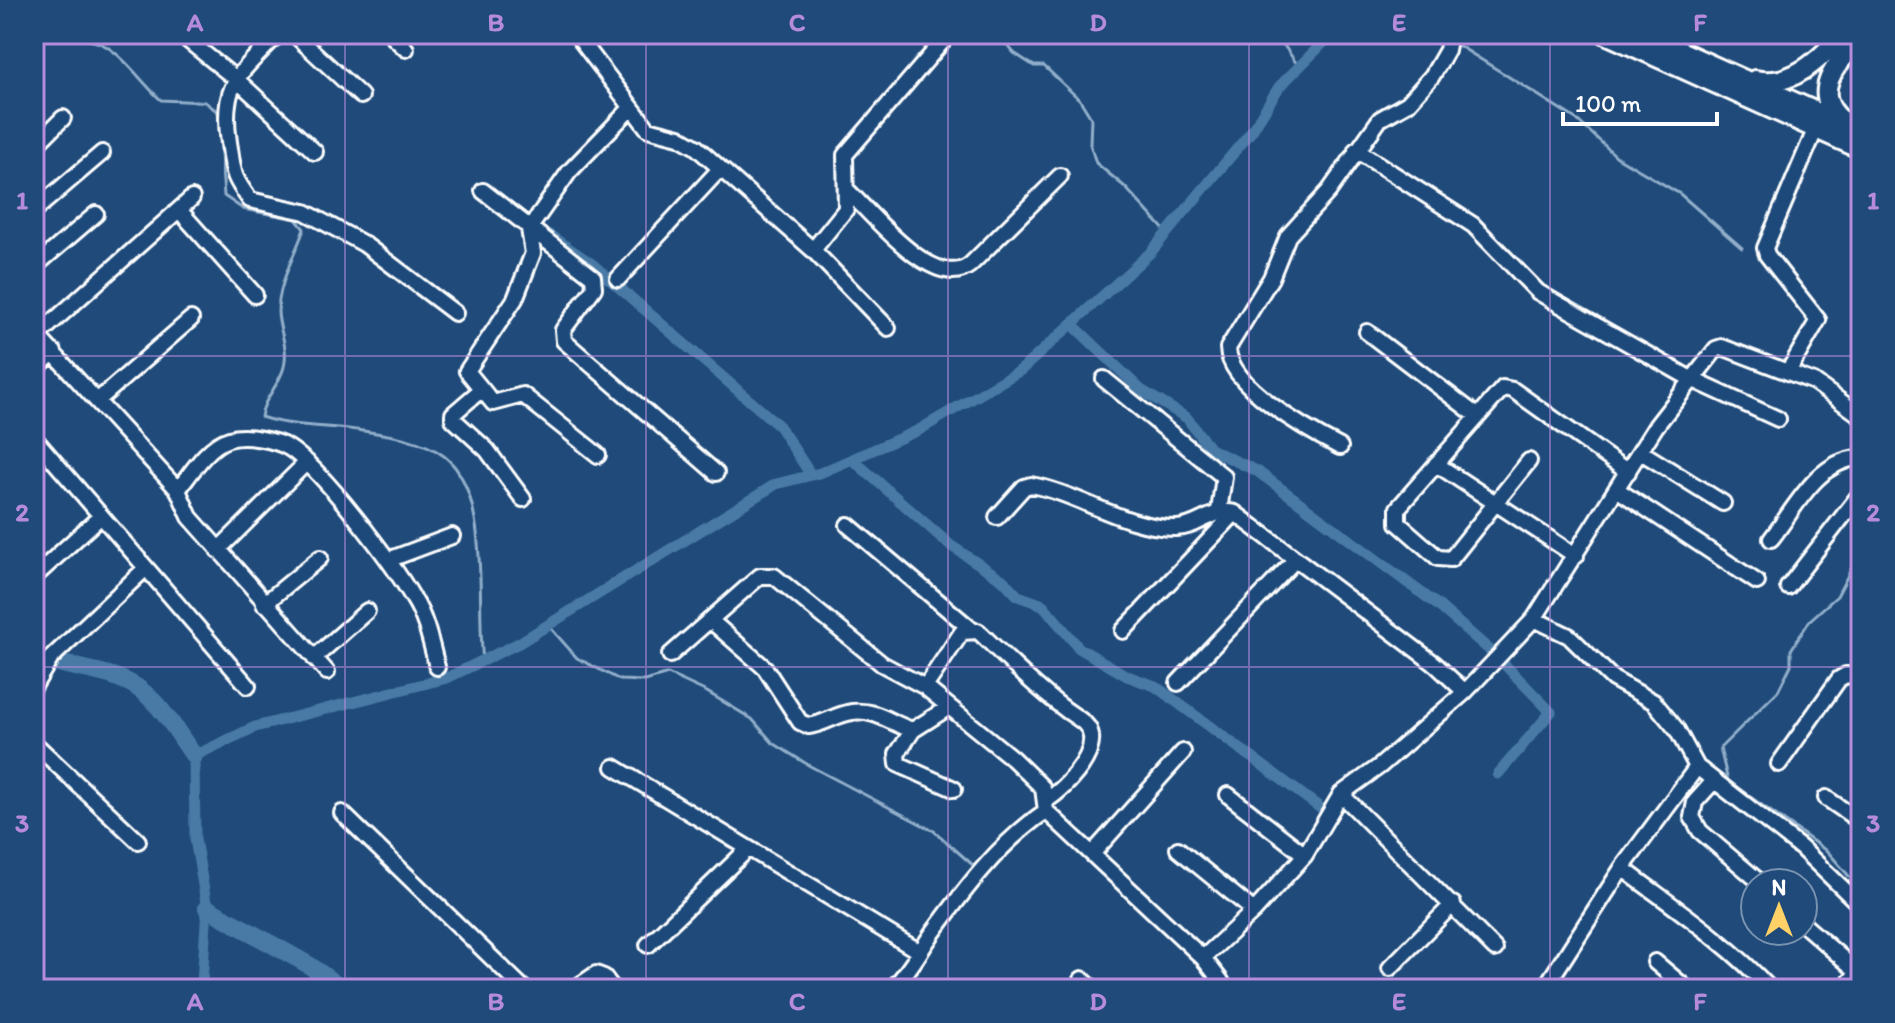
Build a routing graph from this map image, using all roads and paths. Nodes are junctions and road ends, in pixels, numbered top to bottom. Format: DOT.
graph roads {
  1 [pos="180,34"];
  2 [pos="278,34"];
  3 [pos="294,34"];
  4 [pos="390,34"];
  5 [pos="576,34"];
  6 [pos="949,34"];
  7 [pos="1450,34"];
  8 [pos="1606,34"];
  9 [pos="1642,34"];
  10 [pos="1843,34"];
  11 [pos="1861,38"];
  12 [pos="406,49"];
  13 [pos="1732,74"];
  14 [pos="236,79"];
  15 [pos="361,96"];
  16 [pos="630,109"];
  17 [pos="63,118"];
  18 [pos="1816,128"];
  19 [pos="1853,128"];
  20 [pos="34,147"];
  21 [pos="1861,149"];
  22 [pos="1356,150"];
  23 [pos="315,152"];
  24 [pos="102,153"];
  25 [pos="719,170"];
  26 [pos="1060,176"];
  27 [pos="847,190"];
  28 [pos="483,191"];
  29 [pos="192,198"];
  30 [pos="179,210"];
  31 [pos="34,211"];
  32 [pos="96,214"];
  33 [pos="529,229"];
  34 [pos="813,250"];
  35 [pos="34,267"];
  36 [pos="618,279"];
  37 [pos="255,295"];
  38 [pos="455,313"];
  39 [pos="191,319"];
  40 [pos="888,328"];
  41 [pos="1367,332"];
  42 [pos="36,334"];
  43 [pos="54,352"];
  44 [pos="34,370"];
  45 [pos="1789,370"];
  46 [pos="1104,379"];
  47 [pos="1691,379"];
  48 [pos="482,389"];
  49 [pos="97,401"];
  50 [pos="1476,415"];
  51 [pos="1861,416"];
  52 [pos="1778,419"];
  53 [pos="1340,447"];
  54 [pos="37,448"];
  55 [pos="1641,452"];
  56 [pos="598,455"];
  57 [pos="1529,461"];
  58 [pos="1860,461"];
  59 [pos="307,462"];
  60 [pos="1436,464"];
  61 [pos="1628,472"];
  62 [pos="716,473"];
  63 [pos="178,490"];
  64 [pos="1618,490"];
  65 [pos="1861,493"];
  66 [pos="523,499"];
  67 [pos="1492,503"];
  68 [pos="1723,503"];
  69 [pos="1219,511"];
  70 [pos="1235,513"];
  71 [pos="101,516"];
  72 [pos="997,517"];
  73 [pos="848,525"];
  74 [pos="452,536"];
  75 [pos="1771,539"];
  76 [pos="218,550"];
  77 [pos="1576,556"];
  78 [pos="320,558"];
  79 [pos="1296,559"];
  80 [pos="388,560"];
  81 [pos="146,568"];
  82 [pos="34,577"];
  83 [pos="1757,582"];
  84 [pos="1788,587"];
  85 [pos="264,604"];
  86 [pos="367,611"];
  87 [pos="1534,619"];
  88 [pos="710,620"];
  89 [pos="971,629"];
  90 [pos="1123,631"];
  91 [pos="670,655"];
  92 [pos="314,658"];
  93 [pos="437,667"];
  94 [pos="327,672"];
  95 [pos="1861,677"];
  96 [pos="38,680"];
  97 [pos="1178,683"];
  98 [pos="248,686"];
  99 [pos="925,687"];
  100 [pos="1465,692"];
  101 [pos="949,707"];
  102 [pos="913,730"];
  103 [pos="34,743"];
  104 [pos="1183,752"];
  105 [pos="1779,764"];
  106 [pos="614,767"];
  107 [pos="1697,767"];
  108 [pos="1713,782"];
  109 [pos="954,789"];
  110 [pos="1341,794"];
  111 [pos="1228,795"];
  112 [pos="1826,798"];
  113 [pos="1046,805"];
  114 [pos="342,813"];
  115 [pos="1861,822"];
  116 [pos="138,841"];
  117 [pos="1178,849"];
  118 [pos="747,850"];
  119 [pos="1092,854"];
  120 [pos="1305,855"];
  121 [pos="1742,867"];
  122 [pos="1622,868"];
  123 [pos="1453,904"];
  124 [pos="1861,906"];
  125 [pos="1254,911"];
  126 [pos="1819,937"];
  127 [pos="648,945"];
  128 [pos="1495,949"];
  129 [pos="920,952"];
  130 [pos="1203,958"];
  131 [pos="1655,962"];
  132 [pos="1390,968"];
  133 [pos="1860,970"];
  134 [pos="1220,986"];
  135 [pos="524,989"];
  136 [pos="574,989"];
  137 [pos="613,989"];
  138 [pos="892,989"];
  139 [pos="1544,989"];
  140 [pos="1687,989"];
  141 [pos="1770,989"];
  142 [pos="1844,989"];
  1 -- 14 [label="street"];
  2 -- 14 [label="street"];
  3 -- 15 [label="street"];
  4 -- 12 [label="street"];
  5 -- 16 [label="street"];
  6 -- 27 [label="street"];
  7 -- 22 [label="street"];
  8 -- 18 [label="main road"];
  9 -- 13 [label="main road"];
  10 -- 13 [label="main road"];
  11 -- 19 [label="main road"];
  13 -- 19 [label="main road"];
  14 -- 23 [label="street"];
  14 -- 38 [label="street"];
  16 -- 25 [label="street"];
  16 -- 33 [label="street"];
  17 -- 20 [label="street"];
  18 -- 21 [label="main road"];
  18 -- 45 [label="street"];
  22 -- 47 [label="street"];
  22 -- 53 [label="street"];
  24 -- 31 [label="street"];
  25 -- 34 [label="street"];
  25 -- 36 [label="street"];
  26 -- 27 [label="street"];
  27 -- 34 [label="street"];
  28 -- 33 [label="street"];
  29 -- 30 [label="street"];
  30 -- 37 [label="street"];
  30 -- 42 [label="street"];
  32 -- 35 [label="street"];
  33 -- 48 [label="street"];
  33 -- 62 [label="street"];
  34 -- 40 [label="street"];
  39 -- 49 [label="street"];
  41 -- 50 [label="street"];
  42 -- 43 [label="street"];
  43 -- 44 [label="street"];
  43 -- 49 [label="street"];
  45 -- 47 [label="street"];
  45 -- 51 [label="street"];
  46 -- 69 [label="street"];
  47 -- 52 [label="street"];
  47 -- 55 [label="street"];
  48 -- 56 [label="street"];
  48 -- 66 [label="street"];
  49 -- 63 [label="street"];
  50 -- 60 [label="street"];
  50 -- 61 [label="street"];
  54 -- 71 [label="street"];
  55 -- 61 [label="street"];
  55 -- 68 [label="street"];
  57 -- 67 [label="street"];
  58 -- 75 [label="street"];
  59 -- 63 [label="street"];
  59 -- 76 [label="street"];
  59 -- 80 [label="street"];
  60 -- 67 [label="street"];
  60 -- 67 [label="street"];
  61 -- 64 [label="street"];
  63 -- 76 [label="street"];
  64 -- 77 [label="street"];
  64 -- 83 [label="street"];
  65 -- 84 [label="street"];
  67 -- 77 [label="street"];
  69 -- 70 [label="street"];
  69 -- 72 [label="street"];
  70 -- 79 [label="street"];
  70 -- 90 [label="street"];
  71 -- 81 [label="street"];
  71 -- 82 [label="street"];
  73 -- 89 [label="street"];
  74 -- 80 [label="street"];
  76 -- 85 [label="street"];
  77 -- 87 [label="street"];
  78 -- 85 [label="street"];
  79 -- 97 [label="street"];
  79 -- 100 [label="street"];
  80 -- 93 [label="street"];
  81 -- 96 [label="street"];
  81 -- 98 [label="street"];
  85 -- 92 [label="street"];
  86 -- 92 [label="street"];
  87 -- 100 [label="street"];
  87 -- 107 [label="street"];
  88 -- 91 [label="street"];
  88 -- 99 [label="street"];
  88 -- 102 [label="street"];
  89 -- 99 [label="street"];
  89 -- 113 [label="street"];
  92 -- 94 [label="street"];
  95 -- 105 [label="street"];
  99 -- 101 [label="street"];
  100 -- 110 [label="street"];
  101 -- 102 [label="street"];
  101 -- 113 [label="street"];
  102 -- 109 [label="street"];
  103 -- 116 [label="street"];
  104 -- 119 [label="street"];
  106 -- 118 [label="street"];
  107 -- 108 [label="street"];
  107 -- 122 [label="street"];
  108 -- 121 [label="street"];
  108 -- 124 [label="street"];
  110 -- 120 [label="street"];
  110 -- 123 [label="street"];
  111 -- 120 [label="street"];
  112 -- 115 [label="street"];
  113 -- 119 [label="street"];
  113 -- 129 [label="street"];
  114 -- 135 [label="street"];
  117 -- 125 [label="street"];
  118 -- 127 [label="street"];
  118 -- 129 [label="street"];
  119 -- 130 [label="street"];
  120 -- 125 [label="street"];
  122 -- 139 [label="street"];
  122 -- 141 [label="street"];
  123 -- 128 [label="street"];
  123 -- 132 [label="street"];
  125 -- 130 [label="street"];
  126 -- 133 [label="street"];
  129 -- 138 [label="street"];
  130 -- 134 [label="street"];
  131 -- 140 [label="street"];
  133 -- 142 [label="street"];
  136 -- 137 [label="street"];
}
